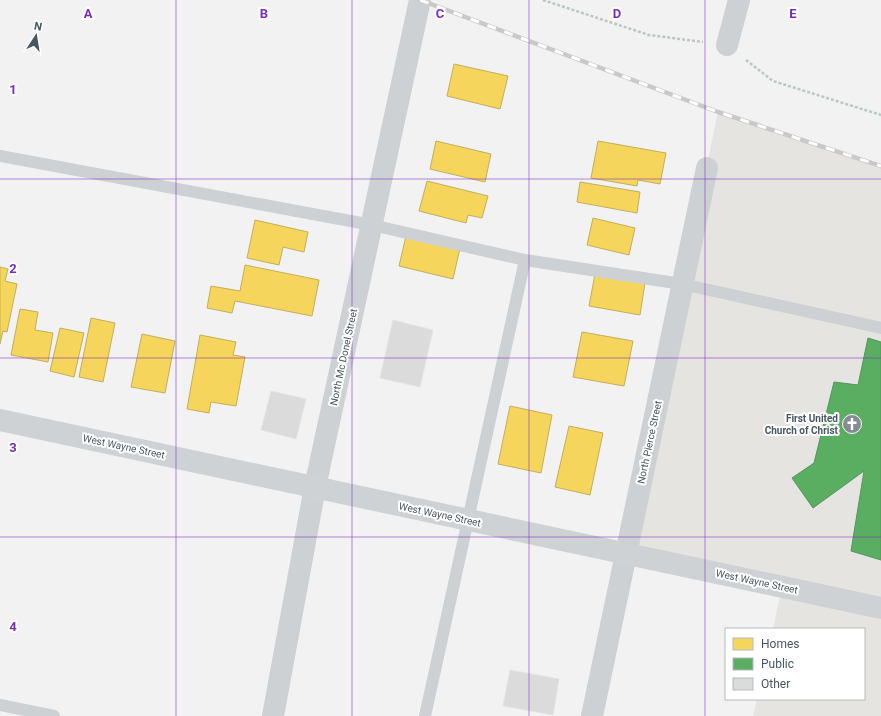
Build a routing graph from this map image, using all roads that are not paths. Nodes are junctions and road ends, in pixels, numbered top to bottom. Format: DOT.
graph roads {
  1 [pos="420,0"];
  2 [pos="740,0"];
  3 [pos="727,45"];
  4 [pos="0,156"];
  5 [pos="706,168"];
  6 [pos="372,225"];
  7 [pos="525,260"];
  8 [pos="682,284"];
  9 [pos="881,328"];
  10 [pos="0,420"];
  11 [pos="315,487"];
  12 [pos="467,520"];
  13 [pos="626,554"];
  14 [pos="881,608"];
  15 [pos="0,705"];
  16 [pos="54,716"];
  17 [pos="273,716"];
  18 [pos="425,716"];
  19 [pos="592,716"];
  1 -- 6 [label="street, North Mc Donel Street"];
  2 -- 3 [label="street"];
  4 -- 6 [label="lane"];
  5 -- 8 [label="street, North Pierce Street"];
  6 -- 7 [label="lane"];
  6 -- 11 [label="street, North Mc Donel Street"];
  7 -- 8 [label="lane"];
  7 -- 12 [label="lane"];
  8 -- 9 [label="lane"];
  8 -- 13 [label="street, North Pierce Street"];
  10 -- 11 [label="street, West Wayne Street"];
  11 -- 12 [label="street, West Wayne Street"];
  11 -- 17 [label="street, North Mc Donel Street"];
  12 -- 13 [label="street, West Wayne Street"];
  12 -- 18 [label="lane"];
  13 -- 14 [label="street, West Wayne Street"];
  13 -- 19 [label="street, North Pierce Street"];
  15 -- 16 [label="lane"];
}
